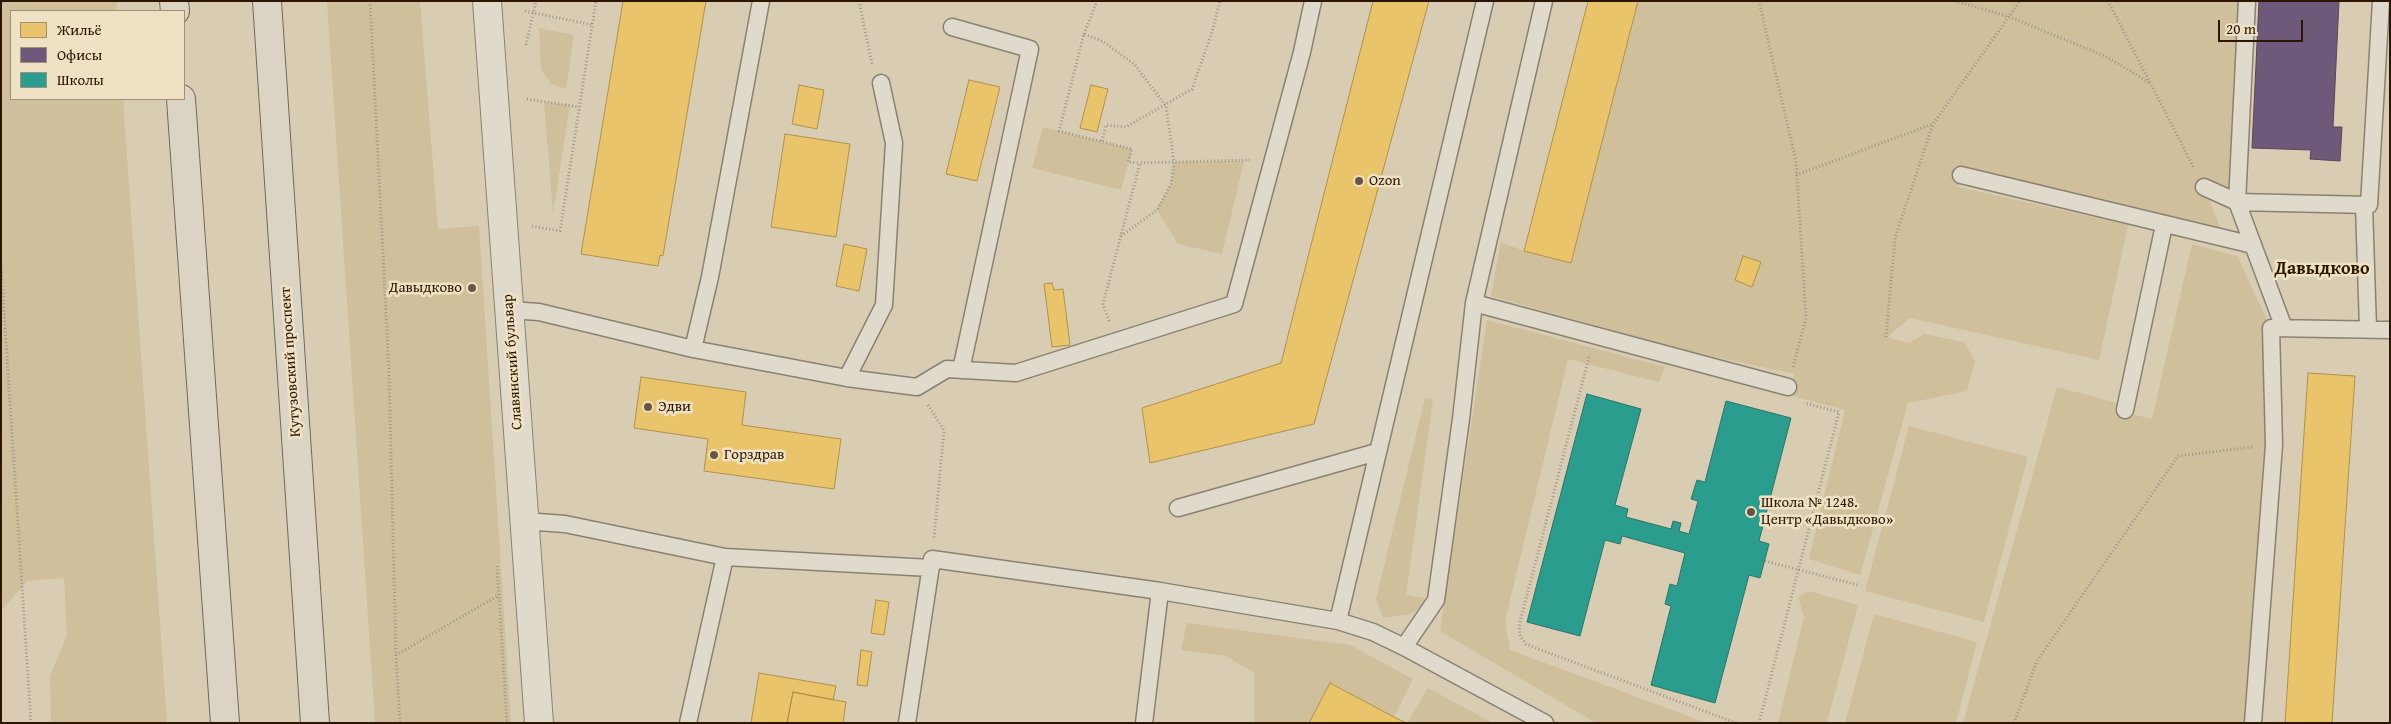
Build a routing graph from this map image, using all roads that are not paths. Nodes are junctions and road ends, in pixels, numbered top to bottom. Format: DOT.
graph roads {
  1 [pos="268,1"];
  2 [pos="487,1"];
  3 [pos="761,1"];
  4 [pos="1313,1"];
  5 [pos="1485,1"];
  6 [pos="1544,1"];
  7 [pos="2247,1"];
  8 [pos="2381,1"];
  9 [pos="952,27"];
  10 [pos="881,83"];
  11 [pos="181,100"];
  12 [pos="1961,176"];
  13 [pos="2204,187"];
  14 [pos="2237,202"];
  15 [pos="2364,205"];
  16 [pos="2164,225"];
  17 [pos="2253,245"];
  18 [pos="1474,303"];
  19 [pos="510,310"];
  20 [pos="2284,328"];
  21 [pos="2368,329"];
  22 [pos="2390,330"];
  23 [pos="693,349"];
  24 [pos="961,370"];
  25 [pos="848,378"];
  26 [pos="1788,387"];
  27 [pos="2125,410"];
  28 [pos="1377,452"];
  29 [pos="1178,508"];
  30 [pos="524,521"];
  31 [pos="725,558"];
  32 [pos="932,563"];
  33 [pos="1160,591"];
  34 [pos="1338,621"];
  35 [pos="1404,647"];
  36 [pos="225,723"];
  37 [pos="315,723"];
  38 [pos="540,723"];
  39 [pos="688,723"];
  40 [pos="907,723"];
  41 [pos="1144,723"];
  42 [pos="1545,723"];
  43 [pos="2253,723"];
  1 -- 37 [label="main road, Кутузовский проспект"];
  2 -- 19 [label="street, Славянский бульвар"];
  3 -- 23 [label="lane"];
  4 -- 24 [label="lane"];
  5 -- 28 [label="lane"];
  6 -- 18 [label="lane"];
  7 -- 14 [label="lane"];
  8 -- 15 [label="lane"];
  9 -- 24 [label="lane"];
  10 -- 25 [label="lane"];
  11 -- 36 [label="main road"];
  12 -- 16 [label="lane"];
  13 -- 14 [label="lane"];
  14 -- 15 [label="lane"];
  14 -- 17 [label="lane"];
  15 -- 21 [label="lane"];
  16 -- 17 [label="lane"];
  16 -- 27 [label="lane"];
  17 -- 20 [label="lane"];
  18 -- 26 [label="lane"];
  18 -- 35 [label="lane"];
  19 -- 23 [label="lane"];
  19 -- 30 [label="street, Славянский бульвар"];
  20 -- 21 [label="lane"];
  20 -- 43 [label="lane"];
  21 -- 22 [label="lane"];
  23 -- 25 [label="lane"];
  24 -- 25 [label="lane"];
  28 -- 29 [label="lane"];
  28 -- 34 [label="lane"];
  30 -- 31 [label="lane"];
  30 -- 38 [label="street, Славянский бульвар"];
  31 -- 32 [label="lane"];
  31 -- 39 [label="lane"];
  32 -- 33 [label="lane"];
  32 -- 40 [label="lane"];
  33 -- 34 [label="lane"];
  33 -- 41 [label="lane"];
  34 -- 35 [label="lane"];
  35 -- 42 [label="lane"];
}
